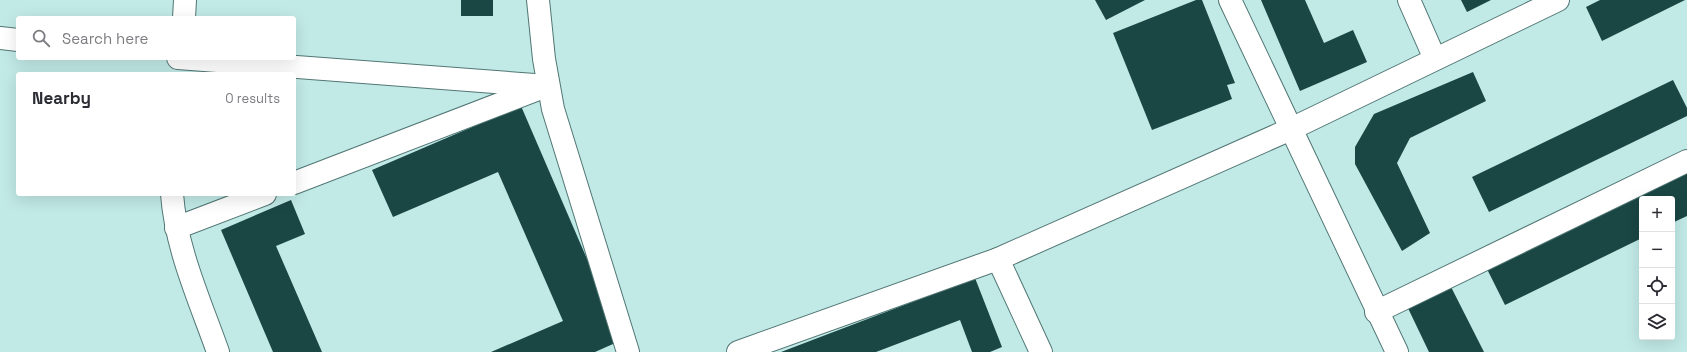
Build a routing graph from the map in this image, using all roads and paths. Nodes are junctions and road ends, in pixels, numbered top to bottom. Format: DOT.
graph roads {
  1 [pos="185,0"];
  2 [pos="538,0"];
  3 [pos="1230,0"];
  4 [pos="1409,0"];
  5 [pos="1558,0"];
  6 [pos="184,16"];
  7 [pos="0,38"];
  8 [pos="16,40"];
  9 [pos="1435,59"];
  10 [pos="180,60"];
  11 [pos="206,60"];
  12 [pos="179,72"];
  13 [pos="548,86"];
  14 [pos="1291,129"];
  15 [pos="1687,161"];
  16 [pos="296,182"];
  17 [pos="172,196"];
  18 [pos="260,196"];
  19 [pos="176,228"];
  20 [pos="998,259"];
  21 [pos="1376,312"];
  22 [pos="218,352"];
  23 [pos="628,352"];
  24 [pos="738,352"];
  25 [pos="1041,352"];
  26 [pos="1397,352"];
  1 -- 6 [label="street"];
  2 -- 13 [label="street"];
  3 -- 14 [label="street"];
  4 -- 9 [label="street"];
  5 -- 9 [label="street"];
  7 -- 8 [label="street"];
  9 -- 14 [label="street"];
  10 -- 12 [label="street"];
  11 -- 13 [label="street"];
  13 -- 16 [label="street"];
  13 -- 23 [label="street"];
  14 -- 20 [label="street"];
  14 -- 21 [label="street"];
  15 -- 21 [label="street"];
  17 -- 19 [label="street"];
  18 -- 19 [label="street"];
  19 -- 22 [label="street"];
  20 -- 24 [label="street"];
  20 -- 25 [label="street"];
  21 -- 26 [label="street"];
}
